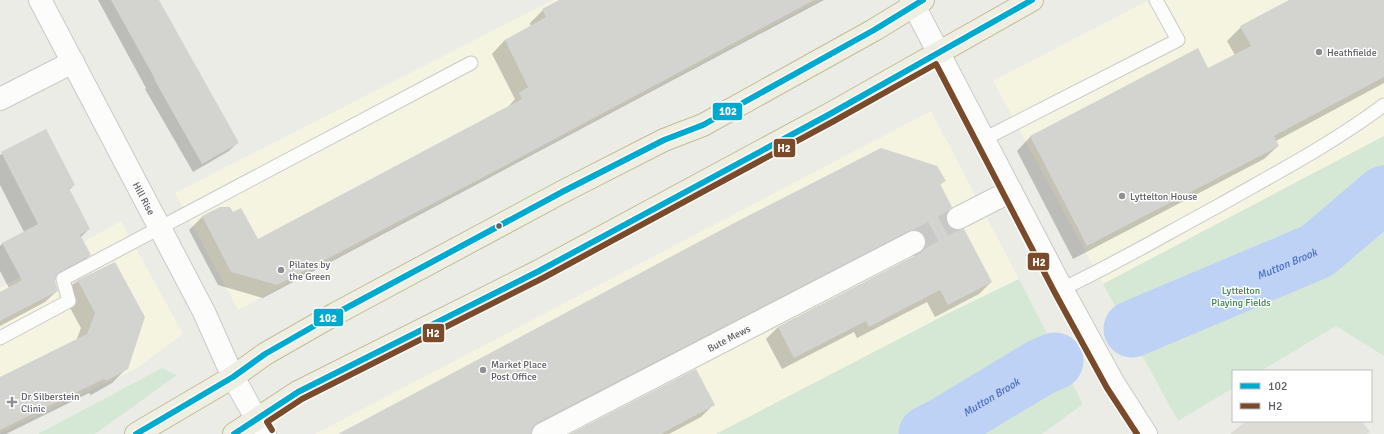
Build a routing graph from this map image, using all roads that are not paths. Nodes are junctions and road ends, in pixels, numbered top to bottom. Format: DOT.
graph roads {
  1 [pos="40,0"];
  2 [pos="1032,0"];
  3 [pos="1156,0"];
  4 [pos="916,2"];
  5 [pos="939,53"];
  6 [pos="73,62"];
  7 [pos="471,63"];
  8 [pos="0,100"];
  9 [pos="1384,105"];
  10 [pos="984,139"];
  11 [pos="1011,191"];
  12 [pos="958,218"];
  13 [pos="160,229"];
  14 [pos="914,242"];
  15 [pos="1062,289"];
  16 [pos="0,338"];
  17 [pos="233,377"];
  18 [pos="261,426"];
  19 [pos="136,434"];
  20 [pos="234,434"];
  21 [pos="544,434"];
  22 [pos="1146,434"];
  1 -- 6 [label="street, Hill Rise"];
  2 -- 5 [label="highway"];
  3 -- 10 [label="lane"];
  4 -- 5 [label="street"];
  4 -- 17 [label="highway"];
  5 -- 10 [label="street"];
  5 -- 18 [label="highway"];
  6 -- 8 [label="street"];
  6 -- 13 [label="street, Hill Rise"];
  7 -- 13 [label="lane"];
  9 -- 15 [label="lane"];
  10 -- 11 [label="street"];
  11 -- 12 [label="street"];
  11 -- 15 [label="street"];
  13 -- 16 [label="lane"];
  13 -- 17 [label="street, Hill Rise"];
  14 -- 21 [label="street, Bute Mews"];
  15 -- 22 [label="street"];
  17 -- 18 [label="street, Hill Rise"];
  17 -- 19 [label="highway"];
  18 -- 20 [label="highway"];
}
